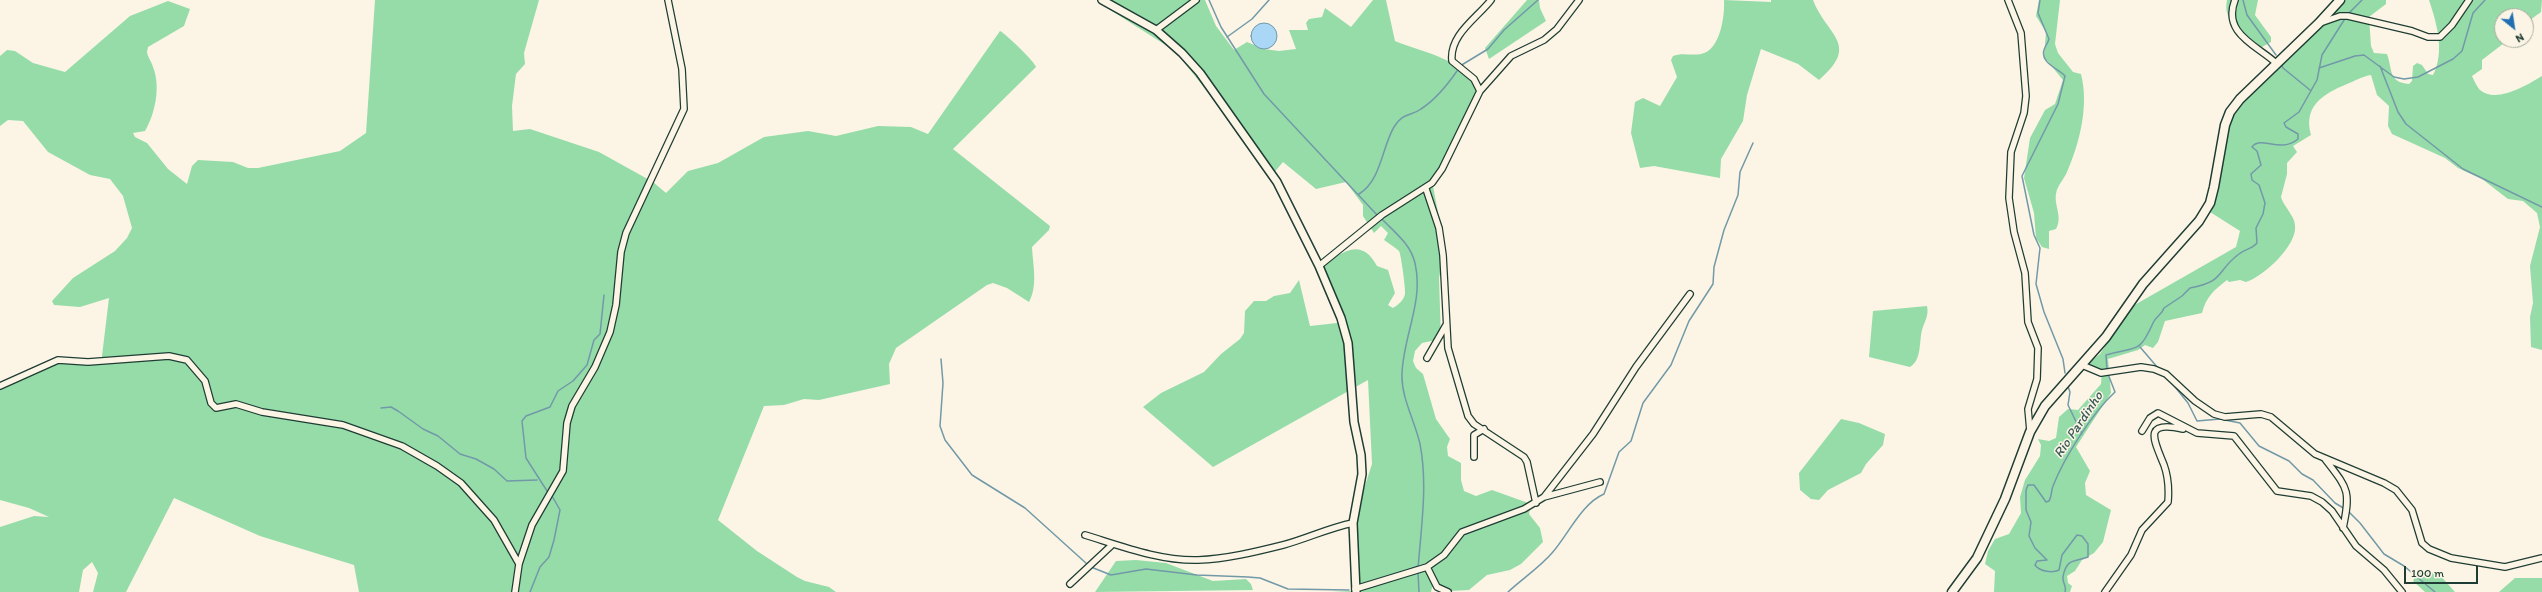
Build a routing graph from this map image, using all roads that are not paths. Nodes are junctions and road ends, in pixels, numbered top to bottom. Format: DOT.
graph roads {
  1 [pos="668,0"];
  2 [pos="1102,0"];
  3 [pos="1196,0"];
  4 [pos="1492,0"];
  5 [pos="1579,0"];
  6 [pos="2008,0"];
  7 [pos="2235,0"];
  8 [pos="2340,0"];
  9 [pos="2469,0"];
  10 [pos="2319,23"];
  11 [pos="1156,30"];
  12 [pos="2276,63"];
  13 [pos="1480,91"];
  14 [pos="1426,189"];
  15 [pos="1319,266"];
  16 [pos="1690,294"];
  17 [pos="1446,325"];
  18 [pos="1427,358"];
  19 [pos="2082,365"];
  20 [pos="0,386"];
  21 [pos="1484,429"];
  22 [pos="2142,431"];
  23 [pos="2030,432"];
  24 [pos="2197,433"];
  25 [pos="1474,457"];
  26 [pos="2325,459"];
  27 [pos="1600,482"];
  28 [pos="1544,497"];
  29 [pos="1536,503"];
  30 [pos="1353,523"];
  31 [pos="2343,528"];
  32 [pos="1085,535"];
  33 [pos="1113,544"];
  34 [pos="2542,558"];
  35 [pos="519,564"];
  36 [pos="1424,568"];
  37 [pos="1070,584"];
  38 [pos="1356,591"];
  39 [pos="515,592"];
  40 [pos="1448,592"];
  41 [pos="1952,592"];
  42 [pos="2106,592"];
  43 [pos="2402,592"];
  1 -- 35 [label="street"];
  2 -- 11 [label="street"];
  3 -- 11 [label="street"];
  4 -- 13 [label="street"];
  5 -- 13 [label="street"];
  6 -- 23 [label="street"];
  7 -- 12 [label="street"];
  8 -- 10 [label="main road"];
  9 -- 10 [label="street"];
  10 -- 12 [label="main road"];
  11 -- 15 [label="street"];
  12 -- 19 [label="main road"];
  13 -- 14 [label="street"];
  14 -- 15 [label="street"];
  14 -- 17 [label="street"];
  15 -- 30 [label="street"];
  16 -- 28 [label="street"];
  17 -- 18 [label="street"];
  17 -- 21 [label="street"];
  19 -- 23 [label="main road"];
  19 -- 26 [label="street"];
  20 -- 35 [label="street"];
  21 -- 25 [label="street"];
  21 -- 29 [label="street"];
  22 -- 24 [label="street"];
  23 -- 41 [label="main road"];
  24 -- 31 [label="street"];
  24 -- 42 [label="street"];
  26 -- 31 [label="street"];
  26 -- 34 [label="street"];
  27 -- 28 [label="street"];
  28 -- 29 [label="street"];
  29 -- 36 [label="street"];
  30 -- 33 [label="street"];
  30 -- 38 [label="street"];
  31 -- 43 [label="street"];
  32 -- 33 [label="street"];
  33 -- 37 [label="street"];
  35 -- 39 [label="street"];
  36 -- 38 [label="street"];
  36 -- 40 [label="street"];
}
